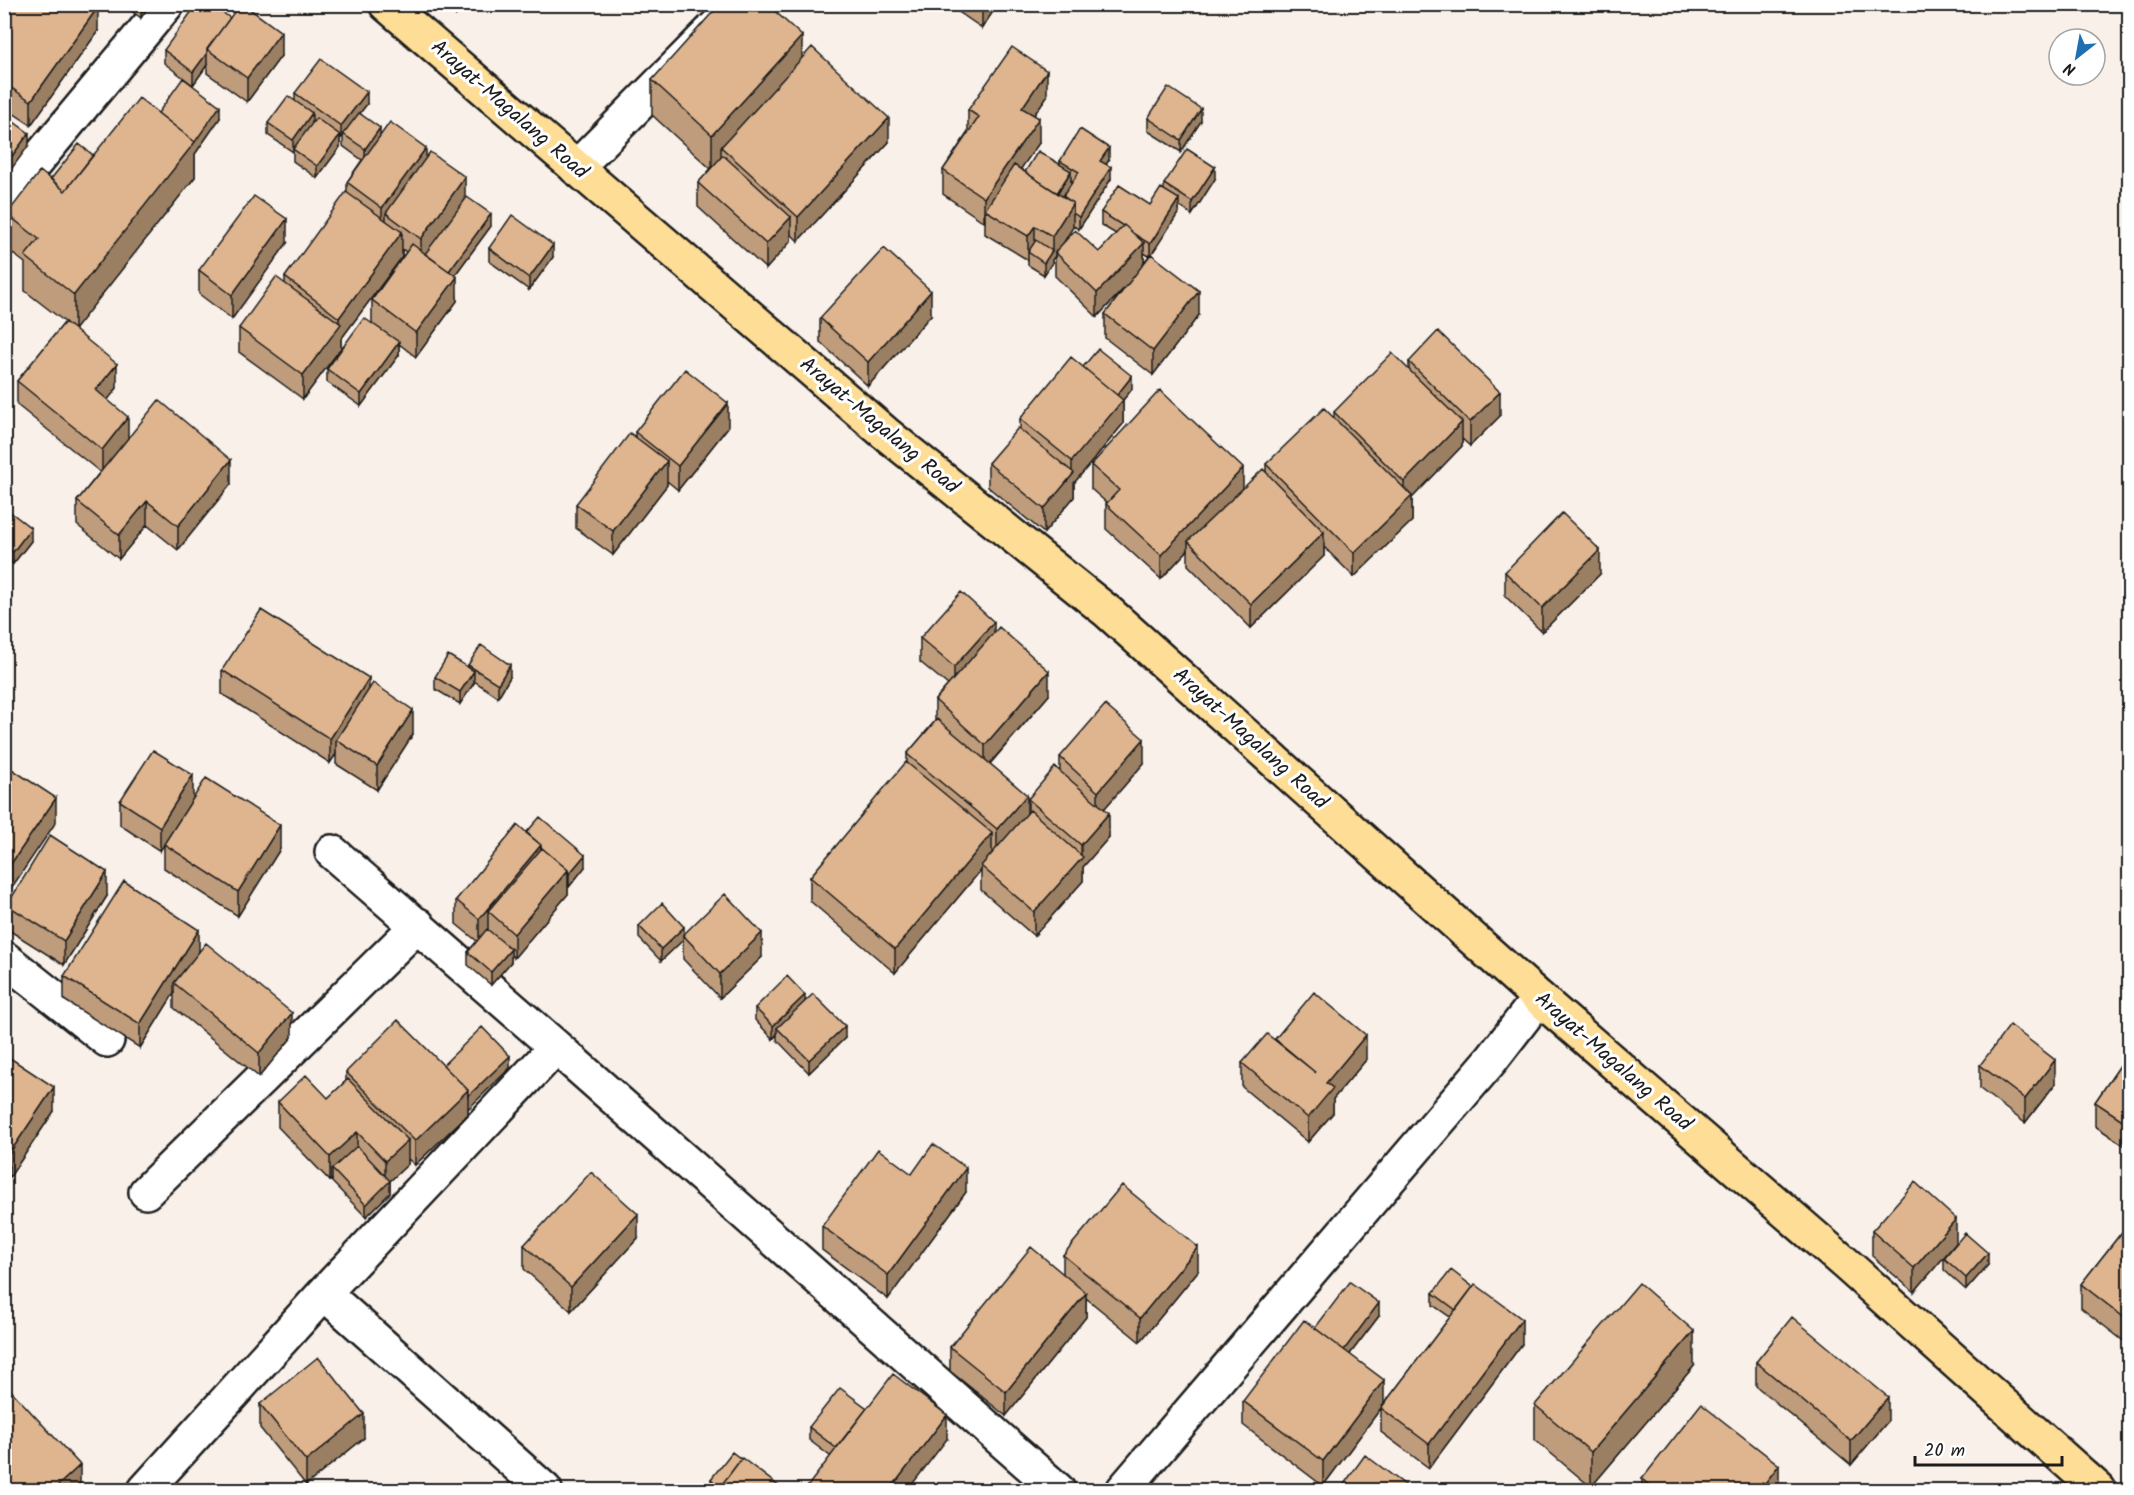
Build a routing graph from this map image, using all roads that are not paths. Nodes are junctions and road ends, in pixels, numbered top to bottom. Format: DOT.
graph roads {
  1 [pos="166,4"];
  2 [pos="386,4"];
  3 [pos="738,4"];
  4 [pos="576,168"];
  5 [pos="4,200"];
  6 [pos="332,852"];
  7 [pos="418,926"];
  8 [pos="4,958"];
  9 [pos="1539,998"];
  10 [pos="107,1040"];
  11 [pos="556,1047"];
  12 [pos="146,1192"];
  13 [pos="324,1293"];
  14 [pos="145,1491"];
  15 [pos="545,1491"];
  16 [pos="1058,1491"];
  17 [pos="1123,1491"];
  18 [pos="2099,1491"];
  1 -- 5 [label="street"];
  2 -- 4 [label="main road, Arayat-Magalang Road"];
  3 -- 4 [label="street"];
  4 -- 9 [label="main road, Arayat-Magalang Road"];
  6 -- 7 [label="street"];
  7 -- 11 [label="street"];
  7 -- 12 [label="street"];
  8 -- 10 [label="street"];
  9 -- 17 [label="street"];
  9 -- 18 [label="main road, Arayat-Magalang Road"];
  11 -- 13 [label="street"];
  11 -- 16 [label="street"];
  13 -- 14 [label="street"];
  13 -- 15 [label="street"];
}
